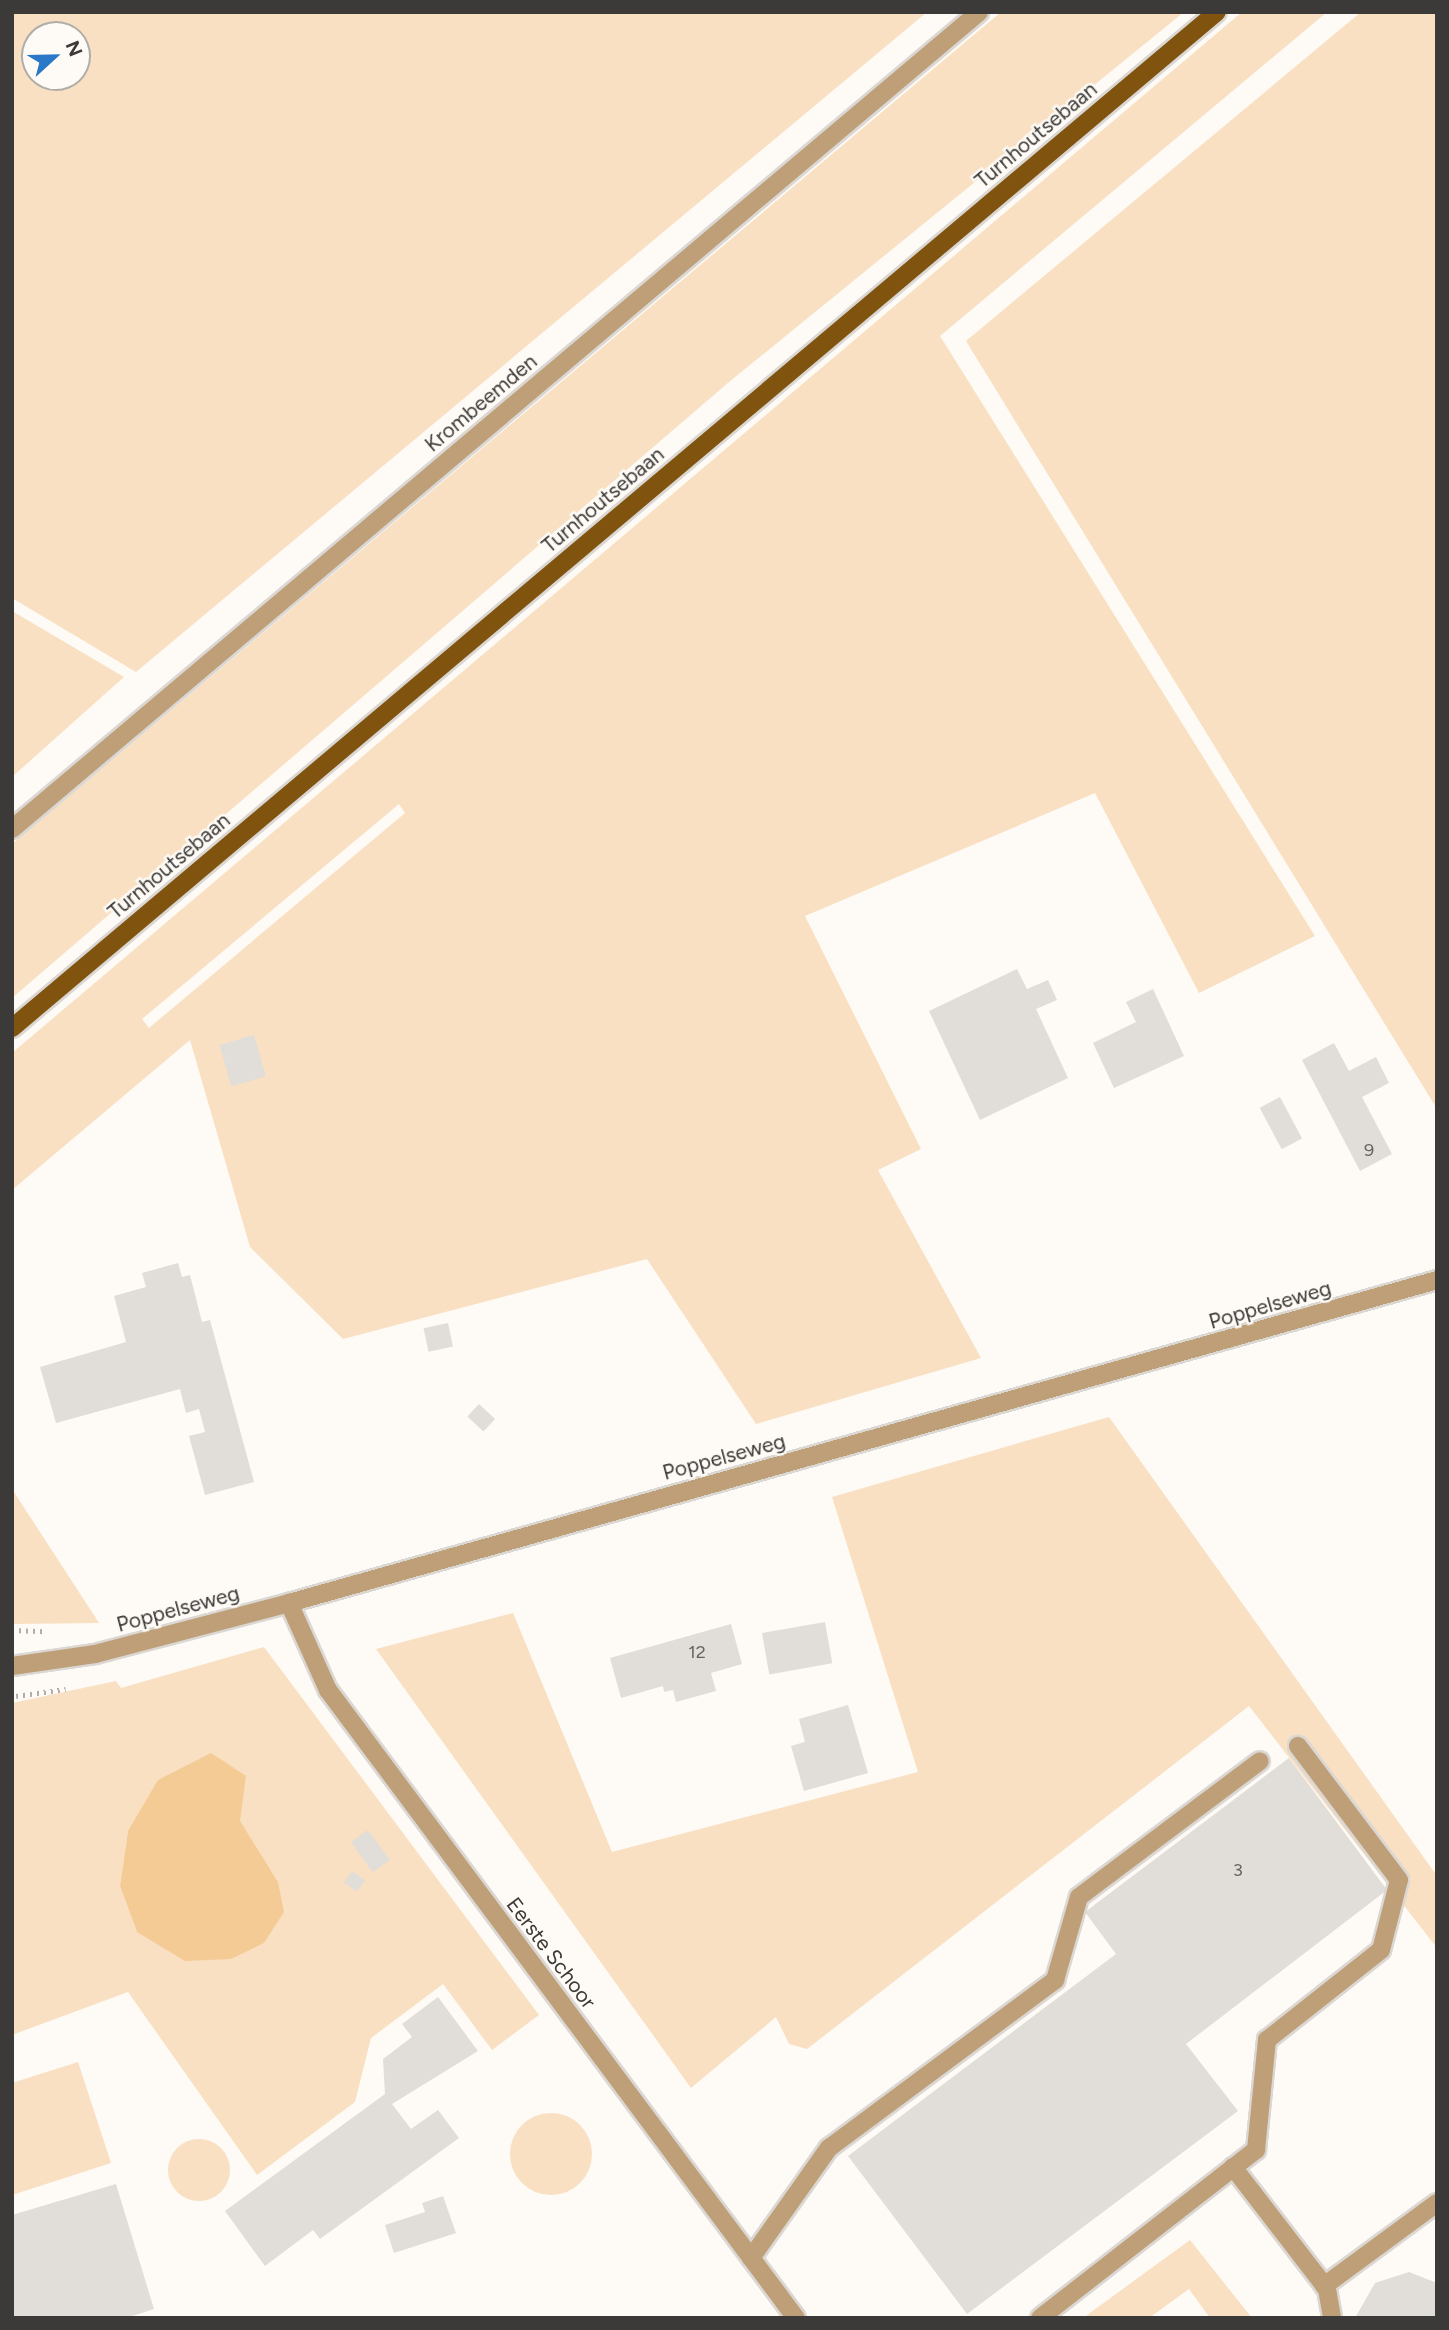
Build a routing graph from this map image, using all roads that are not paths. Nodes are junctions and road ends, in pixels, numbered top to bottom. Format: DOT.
graph roads {
  1 [pos="979,12"];
  2 [pos="1217,12"];
  3 [pos="12,829"];
  4 [pos="14,1027"];
  5 [pos="1437,1280"];
  6 [pos="289,1604"];
  7 [pos="15,1664"];
  8 [pos="1298,1746"];
  9 [pos="1260,1761"];
  10 [pos="1233,2167"];
  11 [pos="1437,2203"];
  12 [pos="751,2258"];
  13 [pos="1324,2286"];
  14 [pos="796,2318"];
  15 [pos="1040,2318"];
  16 [pos="1332,2318"];
  1 -- 3 [label="street, Krombeemden"];
  2 -- 4 [label="main road, Turnhoutsebaan"];
  5 -- 6 [label="street, Poppelseweg"];
  6 -- 7 [label="street, Poppelseweg"];
  6 -- 12 [label="street, Eerste Schoor"];
  8 -- 10 [label="street"];
  9 -- 12 [label="street"];
  10 -- 13 [label="street"];
  10 -- 15 [label="street"];
  11 -- 13 [label="street"];
  12 -- 14 [label="street, Eerste Schoor"];
  13 -- 16 [label="street"];
}
